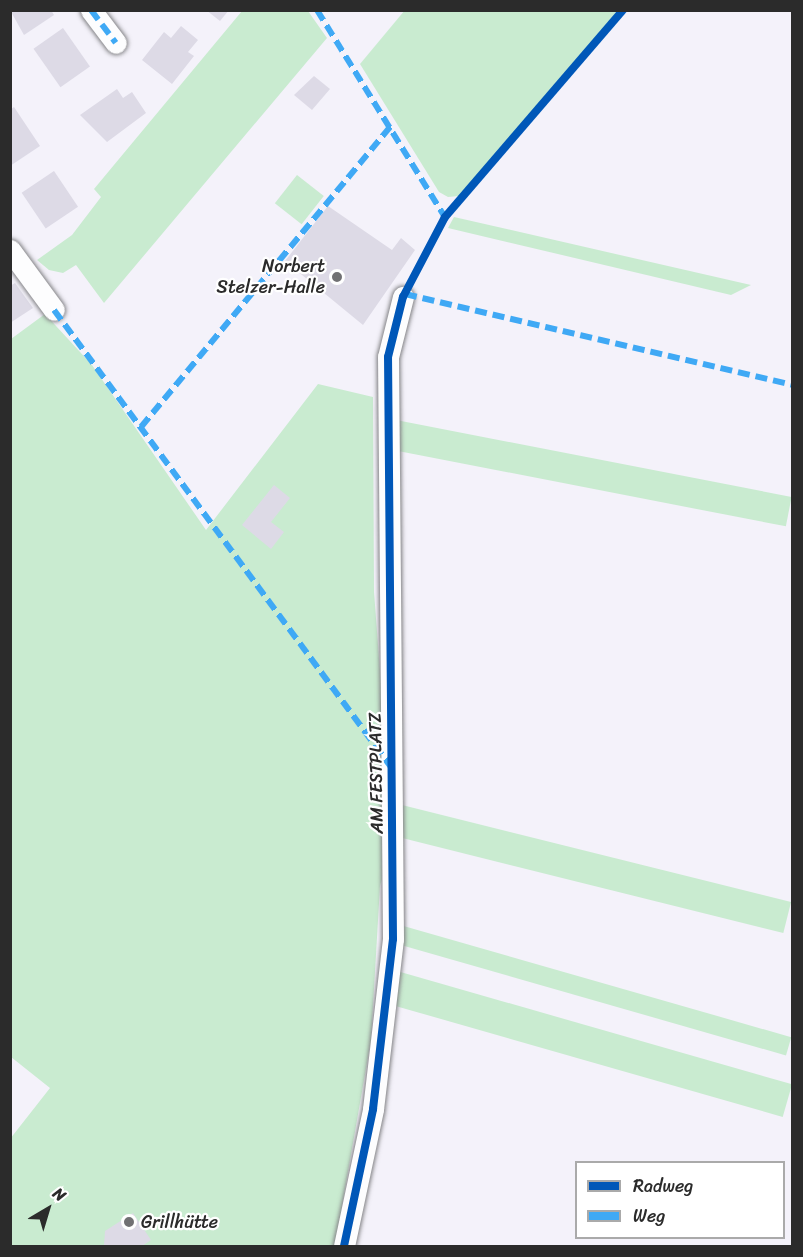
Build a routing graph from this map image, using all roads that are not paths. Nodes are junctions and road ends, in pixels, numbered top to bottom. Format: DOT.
graph roads {
  1 [pos="91,10"];
  2 [pos="116,43"];
  3 [pos="10,250"];
  4 [pos="403,297"];
  5 [pos="54,310"];
  6 [pos="344,1246"];
  1 -- 2 [label="street"];
  3 -- 5 [label="street"];
  4 -- 6 [label="street, AM FESTPLATZ"];
}
